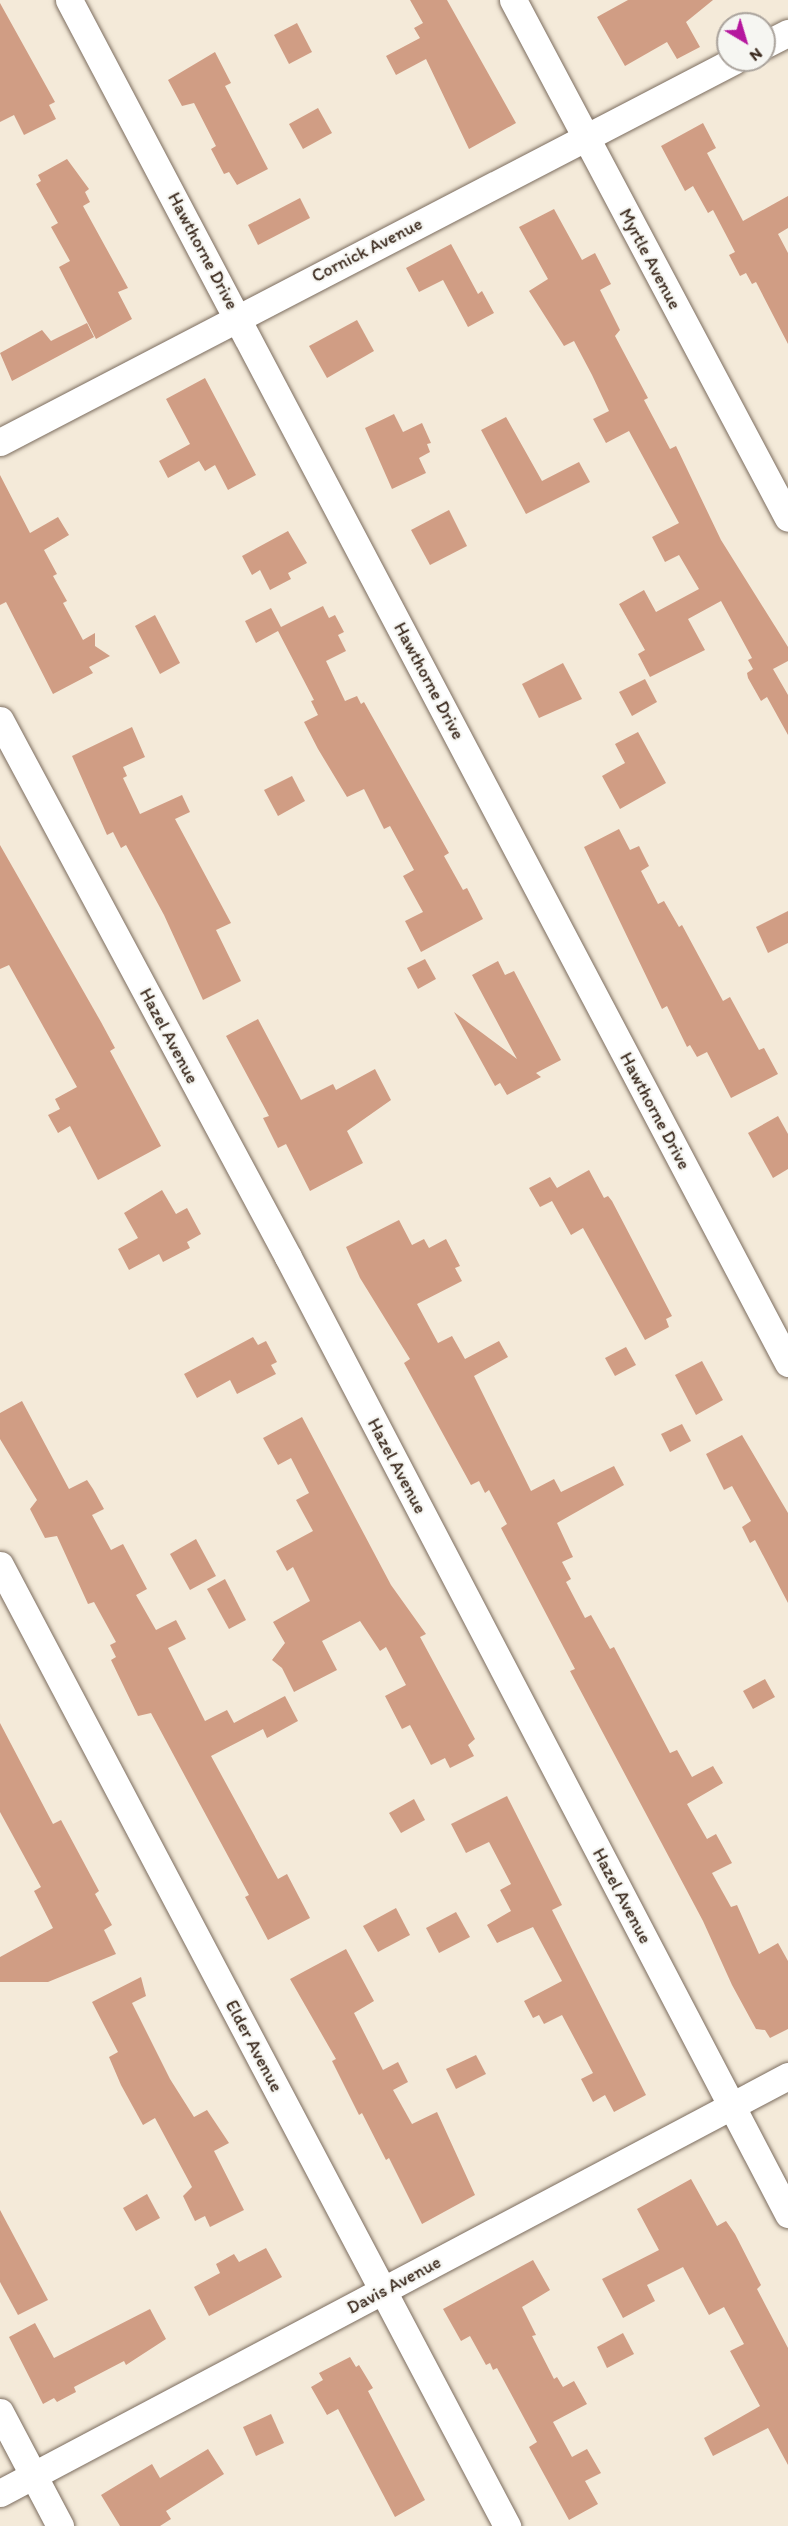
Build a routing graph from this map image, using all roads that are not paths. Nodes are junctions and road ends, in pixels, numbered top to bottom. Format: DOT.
graph roads {
  1 [pos="69,0"];
  2 [pos="513,0"];
  3 [pos="716,70"];
  4 [pos="586,137"];
  5 [pos="238,317"];
  6 [pos="0,442"];
  7 [pos="788,518"];
  8 [pos="0,720"];
  9 [pos="788,1363"];
  10 [pos="0,1566"];
  11 [pos="788,2076"];
  12 [pos="731,2106"];
  13 [pos="788,2214"];
  14 [pos="383,2290"];
  15 [pos="0,2412"];
  16 [pos="34,2476"];
  17 [pos="0,2493"];
  18 [pos="60,2526"];
  19 [pos="507,2526"];
  1 -- 5 [label="street, Hawthorne Drive"];
  2 -- 4 [label="street, Myrtle Avenue"];
  3 -- 4 [label="street, Cornick Avenue"];
  4 -- 5 [label="street, Cornick Avenue"];
  4 -- 7 [label="street, Myrtle Avenue"];
  5 -- 6 [label="street, Cornick Avenue"];
  5 -- 9 [label="street, Hawthorne Drive"];
  8 -- 12 [label="street, Hazel Avenue"];
  10 -- 14 [label="street, Elder Avenue"];
  11 -- 12 [label="street, Davis Avenue"];
  12 -- 13 [label="street, Hazel Avenue"];
  12 -- 14 [label="street, Davis Avenue"];
  14 -- 16 [label="street, Davis Avenue"];
  14 -- 19 [label="street, Elder Avenue"];
  15 -- 16 [label="street"];
  16 -- 17 [label="street, Davis Avenue"];
  16 -- 18 [label="street"];
}
